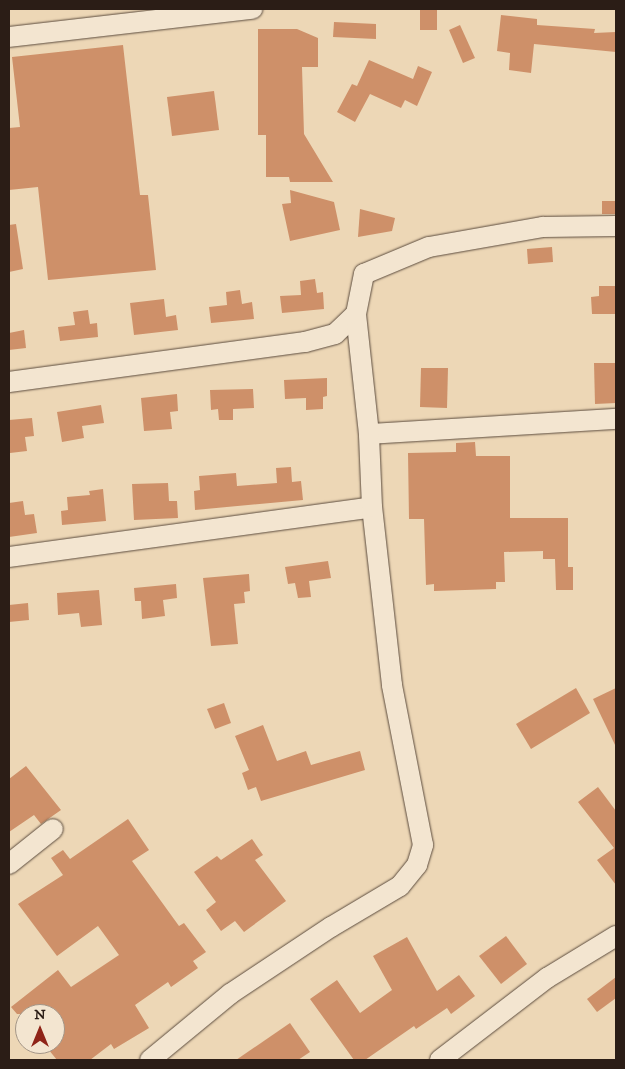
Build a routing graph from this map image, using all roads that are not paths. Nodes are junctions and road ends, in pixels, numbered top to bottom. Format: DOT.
graph roads {
  1 [pos="230,9"];
  2 [pos="252,9"];
  3 [pos="9,37"];
  4 [pos="616,226"];
  5 [pos="356,314"];
  6 [pos="9,382"];
  7 [pos="616,419"];
  8 [pos="369,434"];
  9 [pos="372,507"];
  10 [pos="9,558"];
  11 [pos="53,829"];
  12 [pos="9,864"];
  13 [pos="616,936"];
  14 [pos="150,1060"];
  15 [pos="440,1060"];
  1 -- 2 [label="street"];
  1 -- 3 [label="street"];
  4 -- 5 [label="street"];
  5 -- 6 [label="street"];
  5 -- 8 [label="street"];
  7 -- 8 [label="street"];
  8 -- 9 [label="street"];
  9 -- 10 [label="street"];
  9 -- 14 [label="street"];
  11 -- 12 [label="street"];
  13 -- 15 [label="street"];
}
